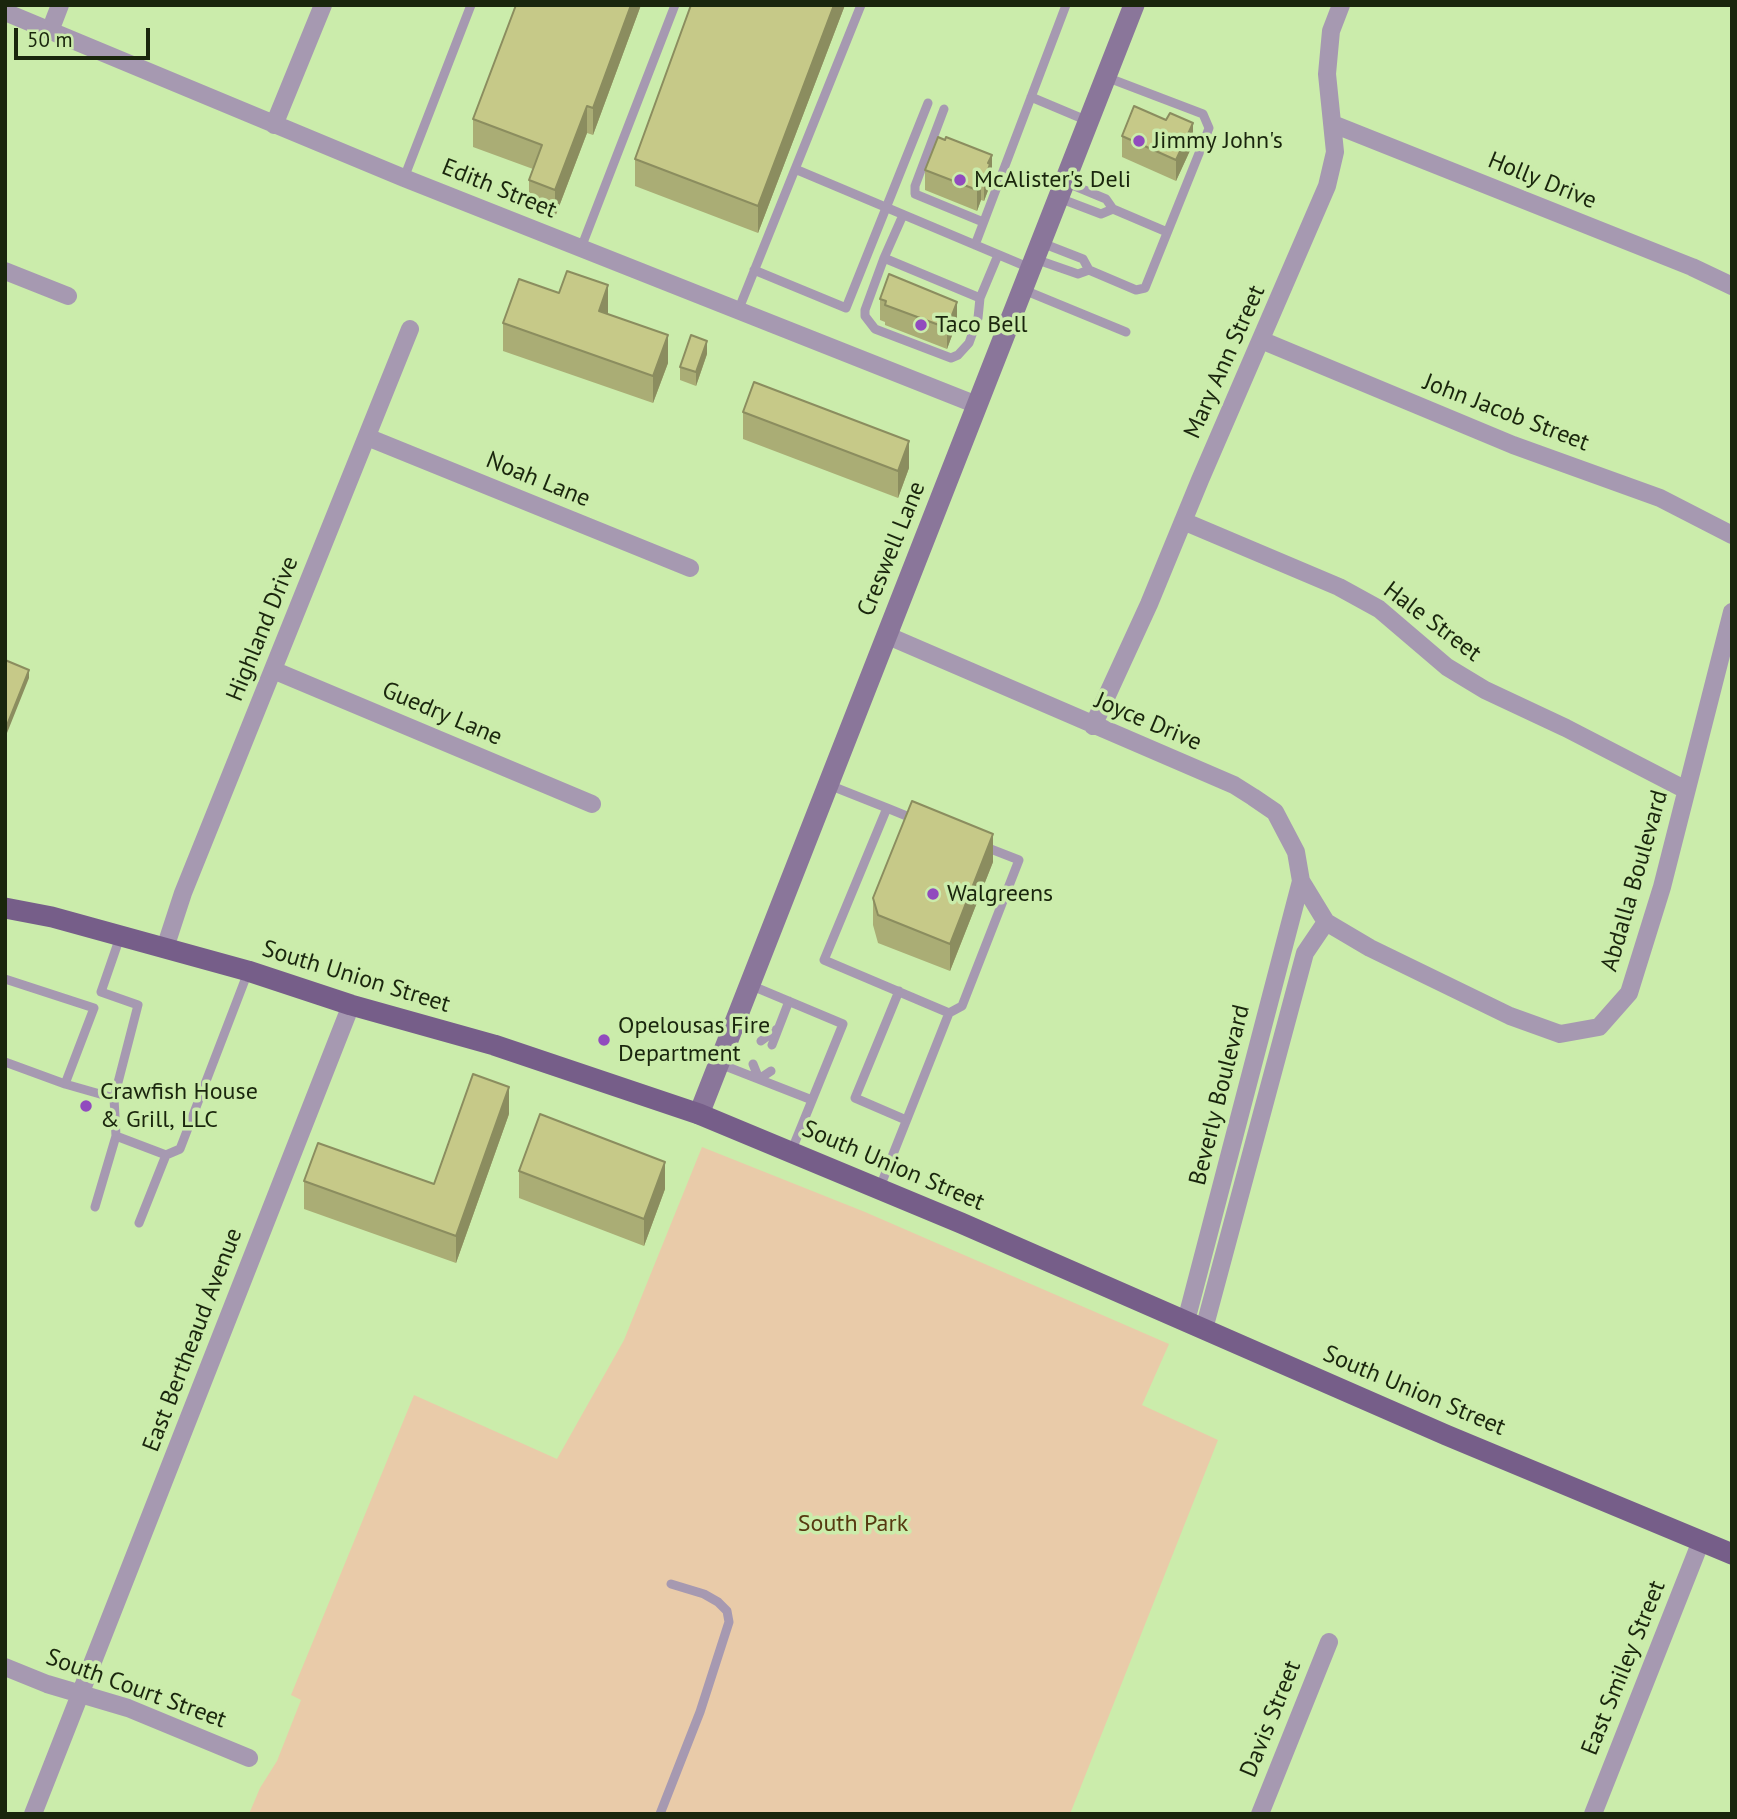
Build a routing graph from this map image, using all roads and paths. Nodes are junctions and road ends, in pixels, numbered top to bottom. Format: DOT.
graph roads {
  1 [pos="60,5"];
  2 [pos="323,5"];
  3 [pos="471,5"];
  4 [pos="675,5"];
  5 [pos="861,5"];
  6 [pos="1066,5"];
  7 [pos="1135,5"];
  8 [pos="1340,5"];
  9 [pos="5,12"];
  10 [pos="50,31"];
  11 [pos="1107,77"];
  12 [pos="1031,97"];
  13 [pos="928,103"];
  14 [pos="944,109"];
  15 [pos="1089,122"];
  16 [pos="1333,124"];
  17 [pos="274,125"];
  18 [pos="795,169"];
  19 [pos="404,178"];
  20 [pos="1062,190"];
  21 [pos="887,208"];
  22 [pos="1113,209"];
  23 [pos="902,215"];
  24 [pos="983,222"];
  25 [pos="1167,232"];
  26 [pos="975,245"];
  27 [pos="581,249"];
  28 [pos="998,255"];
  29 [pos="1036,257"];
  30 [pos="884,258"];
  31 [pos="754,270"];
  32 [pos="1089,270"];
  33 [pos="5,271"];
  34 [pos="1732,286"];
  35 [pos="1023,290"];
  36 [pos="68,296"];
  37 [pos="980,298"];
  38 [pos="738,311"];
  39 [pos="410,329"];
  40 [pos="1126,332"];
  41 [pos="1261,340"];
  42 [pos="977,405"];
  43 [pos="367,437"];
  44 [pos="1183,521"];
  45 [pos="1732,535"];
  46 [pos="690,568"];
  47 [pos="1732,612"];
  48 [pos="886,635"];
  49 [pos="273,670"];
  50 [pos="1093,726"];
  51 [pos="829,785"];
  52 [pos="1686,790"];
  53 [pos="592,804"];
  54 [pos="887,808"];
  55 [pos="923,822"];
  56 [pos="971,841"];
  57 [pos="1301,881"];
  58 [pos="6,912"];
  59 [pos="1326,922"];
  60 [pos="120,937"];
  61 [pos="165,948"];
  62 [pos="1282,949"];
  63 [pos="1305,953"];
  64 [pos="248,971"];
  65 [pos="5,979"];
  66 [pos="750,985"];
  67 [pos="899,991"];
  68 [pos="101,992"];
  69 [pos="789,1001"];
  70 [pos="351,1005"];
  71 [pos="94,1008"];
  72 [pos="949,1013"];
  73 [pos="779,1028"];
  74 [pos="761,1041"];
  75 [pos="776,1047"];
  76 [pos="5,1062"];
  77 [pos="719,1063"];
  78 [pos="753,1064"];
  79 [pos="767,1070"];
  80 [pos="759,1079"];
  81 [pos="65,1084"];
  82 [pos="114,1098"];
  83 [pos="812,1100"];
  84 [pos="699,1114"];
  85 [pos="906,1120"];
  86 [pos="116,1136"];
  87 [pos="791,1152"];
  88 [pos="166,1155"];
  89 [pos="879,1189"];
  90 [pos="95,1207"];
  91 [pos="139,1223"];
  92 [pos="1195,1325"];
  93 [pos="1701,1541"];
  94 [pos="1732,1554"];
  95 [pos="671,1584"];
  96 [pos="1329,1642"];
  97 [pos="5,1667"];
  98 [pos="81,1693"];
  99 [pos="249,1758"];
  100 [pos="33,1814"];
  101 [pos="660,1814"];
  102 [pos="1260,1814"];
  103 [pos="1593,1814"];
  1 -- 10 [label="street"];
  2 -- 17 [label="street"];
  3 -- 19 [label="lane"];
  4 -- 27 [label="lane"];
  5 -- 18 [label="lane"];
  6 -- 12 [label="lane"];
  7 -- 11 [label="main road, Creswell Lane"];
  8 -- 16 [label="street, Mary Ann Street"];
  9 -- 10 [label="street, Edith Street"];
  10 -- 17 [label="street, Edith Street"];
  11 -- 15 [label="main road, Creswell Lane"];
  11 -- 25 [label="lane"];
  12 -- 15 [label="lane"];
  12 -- 24 [label="lane"];
  13 -- 21 [label="lane"];
  14 -- 24 [label="lane"];
  15 -- 20 [label="main road, Creswell Lane"];
  16 -- 34 [label="street, Holly Drive"];
  16 -- 41 [label="street, Mary Ann Street"];
  17 -- 19 [label="street, Edith Street"];
  18 -- 21 [label="lane"];
  18 -- 31 [label="lane"];
  19 -- 27 [label="street, Edith Street"];
  20 -- 22 [label="lane"];
  20 -- 22 [label="lane"];
  20 -- 29 [label="main road, Creswell Lane"];
  21 -- 23 [label="lane"];
  21 -- 31 [label="lane"];
  22 -- 25 [label="lane"];
  23 -- 26 [label="lane"];
  23 -- 30 [label="lane"];
  24 -- 26 [label="lane"];
  25 -- 32 [label="lane"];
  26 -- 28 [label="lane"];
  27 -- 38 [label="street, Edith Street"];
  28 -- 29 [label="lane"];
  28 -- 37 [label="lane"];
  29 -- 32 [label="lane"];
  29 -- 32 [label="lane"];
  29 -- 35 [label="main road, Creswell Lane"];
  30 -- 37 [label="lane"];
  30 -- 37 [label="lane"];
  31 -- 38 [label="lane"];
  33 -- 36 [label="street"];
  35 -- 40 [label="lane"];
  35 -- 42 [label="main road, Creswell Lane"];
  38 -- 42 [label="street, Edith Street"];
  39 -- 43 [label="street, Highland Drive"];
  41 -- 44 [label="street, Mary Ann Street"];
  41 -- 45 [label="street, John Jacob Street"];
  42 -- 48 [label="main road, Creswell Lane"];
  43 -- 46 [label="street, Noah Lane"];
  43 -- 49 [label="street, Highland Drive"];
  44 -- 50 [label="street, Mary Ann Street"];
  44 -- 52 [label="street, Hale Street"];
  47 -- 52 [label="street, Abdalla Boulevard"];
  48 -- 50 [label="street, Joyce Drive"];
  48 -- 51 [label="main road, Creswell Lane"];
  49 -- 53 [label="street, Guedry Lane"];
  49 -- 61 [label="street, Highland Drive"];
  50 -- 57 [label="street, Joyce Drive"];
  51 -- 54 [label="lane"];
  51 -- 66 [label="main road, Creswell Lane"];
  52 -- 59 [label="street, Abdalla Boulevard"];
  54 -- 55 [label="lane"];
  54 -- 67 [label="lane"];
  56 -- 72 [label="lane"];
  57 -- 59 [label="street, Joyce Drive"];
  57 -- 62 [label="street, Beverly Boulevard"];
  58 -- 60 [label="main road, South Union Street"];
  59 -- 63 [label="street, Beverly Boulevard"];
  60 -- 61 [label="main road, South Union Street"];
  60 -- 68 [label="lane"];
  61 -- 64 [label="main road, South Union Street"];
  62 -- 63 [label="street"];
  62 -- 92 [label="street, Beverly Boulevard"];
  63 -- 92 [label="street, Beverly Boulevard"];
  64 -- 70 [label="main road, South Union Street"];
  64 -- 88 [label="lane"];
  65 -- 71 [label="lane"];
  66 -- 69 [label="lane"];
  66 -- 77 [label="main road, Creswell Lane"];
  67 -- 72 [label="lane"];
  67 -- 85 [label="lane"];
  68 -- 71 [label="lane"];
  68 -- 82 [label="lane"];
  69 -- 73 [label="lane"];
  69 -- 83 [label="lane"];
  70 -- 84 [label="main road, South Union Street"];
  70 -- 98 [label="street, East Bertheaud Avenue"];
  71 -- 81 [label="lane"];
  72 -- 85 [label="lane"];
  73 -- 74 [label="lane"];
  73 -- 75 [label="lane"];
  76 -- 81 [label="lane"];
  77 -- 80 [label="lane"];
  77 -- 84 [label="main road, Creswell Lane"];
  78 -- 80 [label="lane"];
  79 -- 80 [label="lane"];
  80 -- 83 [label="lane"];
  81 -- 82 [label="lane"];
  82 -- 86 [label="lane"];
  83 -- 87 [label="lane"];
  84 -- 87 [label="main road, South Union Street"];
  85 -- 89 [label="lane"];
  86 -- 88 [label="lane"];
  86 -- 90 [label="lane"];
  87 -- 89 [label="main road, South Union Street"];
  88 -- 91 [label="lane"];
  89 -- 92 [label="main road, South Union Street"];
  92 -- 93 [label="main road, South Union Street"];
  93 -- 94 [label="main road, South Union Street"];
  93 -- 103 [label="street, East Smiley Street"];
  95 -- 101 [label="lane"];
  96 -- 102 [label="street, Davis Street"];
  97 -- 98 [label="street, South Court Street"];
  98 -- 99 [label="street, South Court Street"];
  98 -- 100 [label="street, East Bertheaud Avenue"];
}
